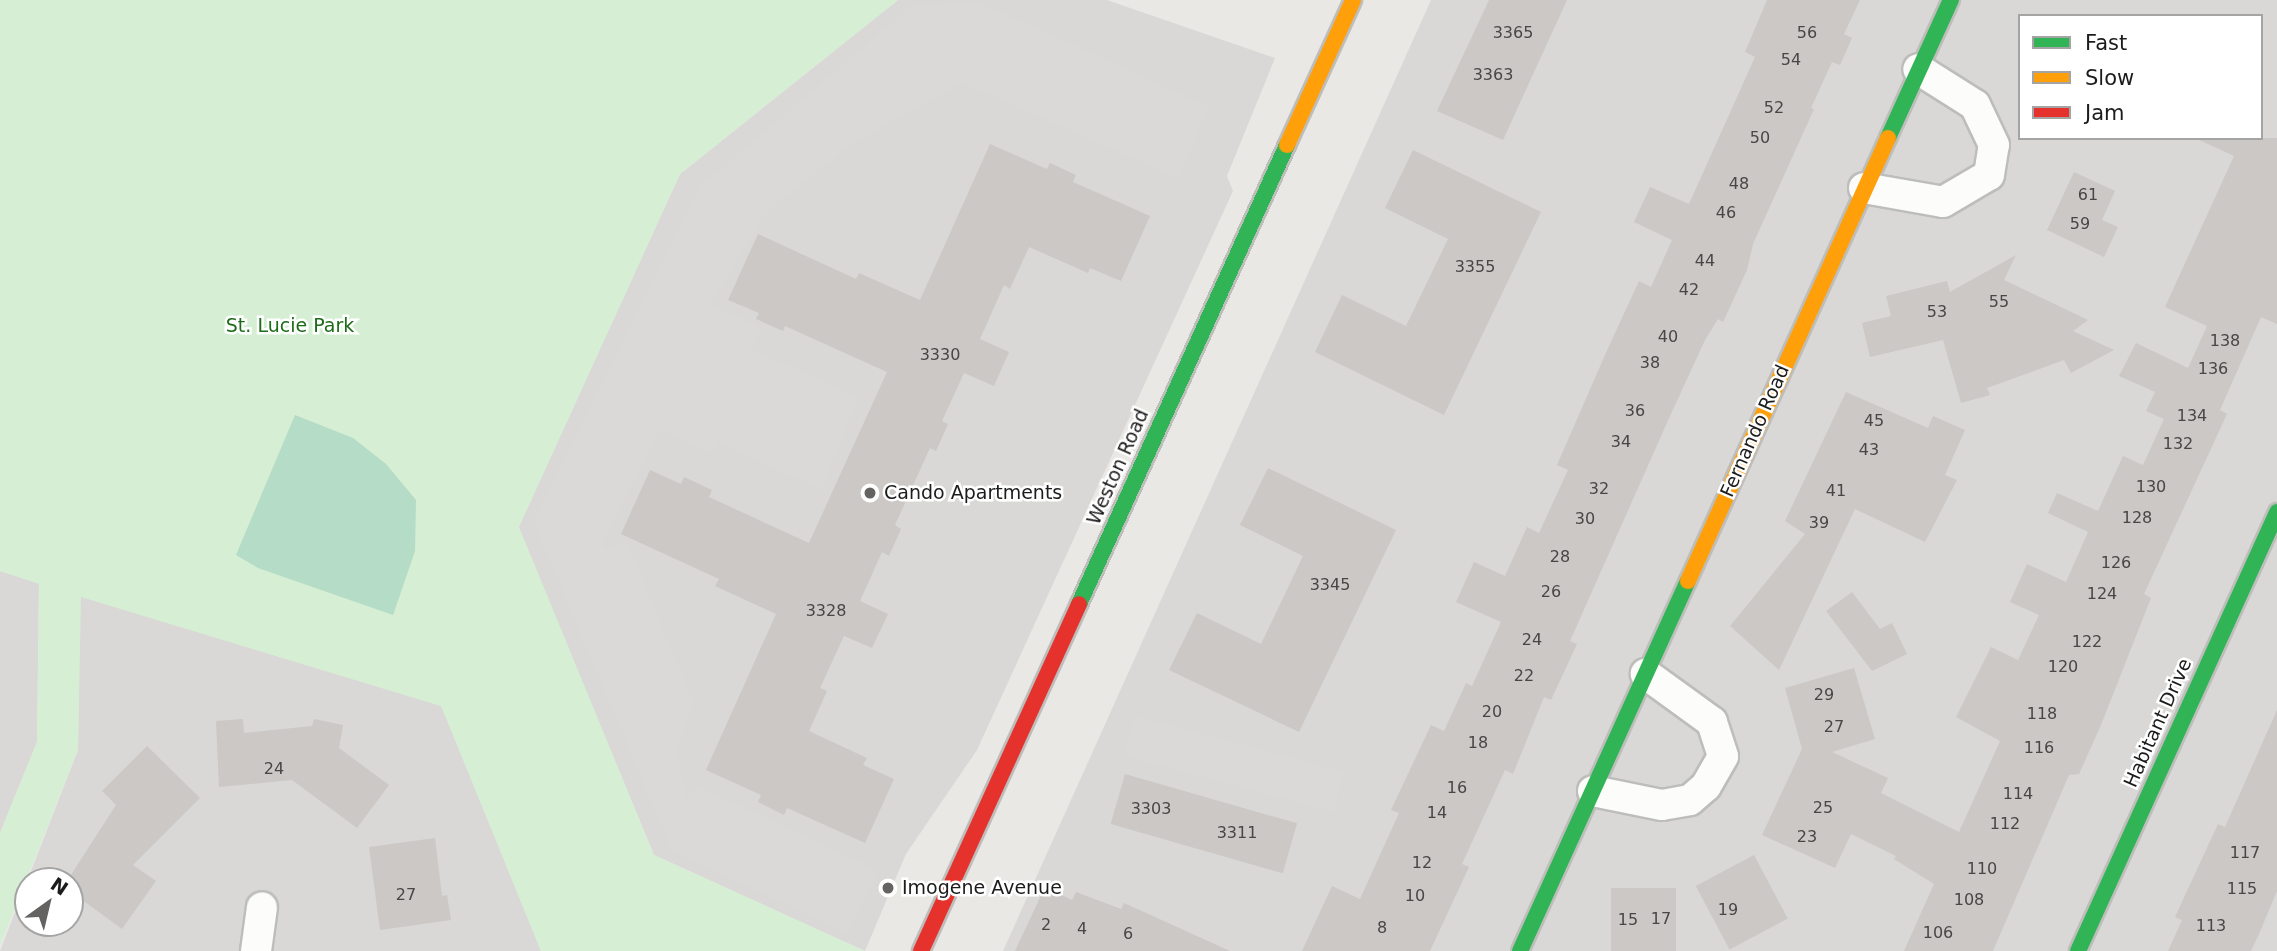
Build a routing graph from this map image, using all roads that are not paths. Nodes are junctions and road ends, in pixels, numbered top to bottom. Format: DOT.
graph roads {
  1 [pos="1353,0"];
  2 [pos="1951,0"];
  3 [pos="1918,69"];
  4 [pos="1864,188"];
  5 [pos="2277,512"];
  6 [pos="1646,674"];
  7 [pos="1593,791"];
  8 [pos="262,907"];
  9 [pos="256,951"];
  10 [pos="921,951"];
  11 [pos="1520,951"];
  12 [pos="2078,951"];
  1 -- 10 [label="street, Weston Road"];
  2 -- 3 [label="street, Fernando Road"];
  3 -- 4 [label="street, Fernando Road"];
  3 -- 4 [label="street"];
  4 -- 6 [label="street, Fernando Road"];
  5 -- 12 [label="street, Habitant Drive"];
  6 -- 7 [label="street, Fernando Road"];
  6 -- 7 [label="street"];
  7 -- 11 [label="street, Fernando Road"];
  8 -- 9 [label="street"];
}
